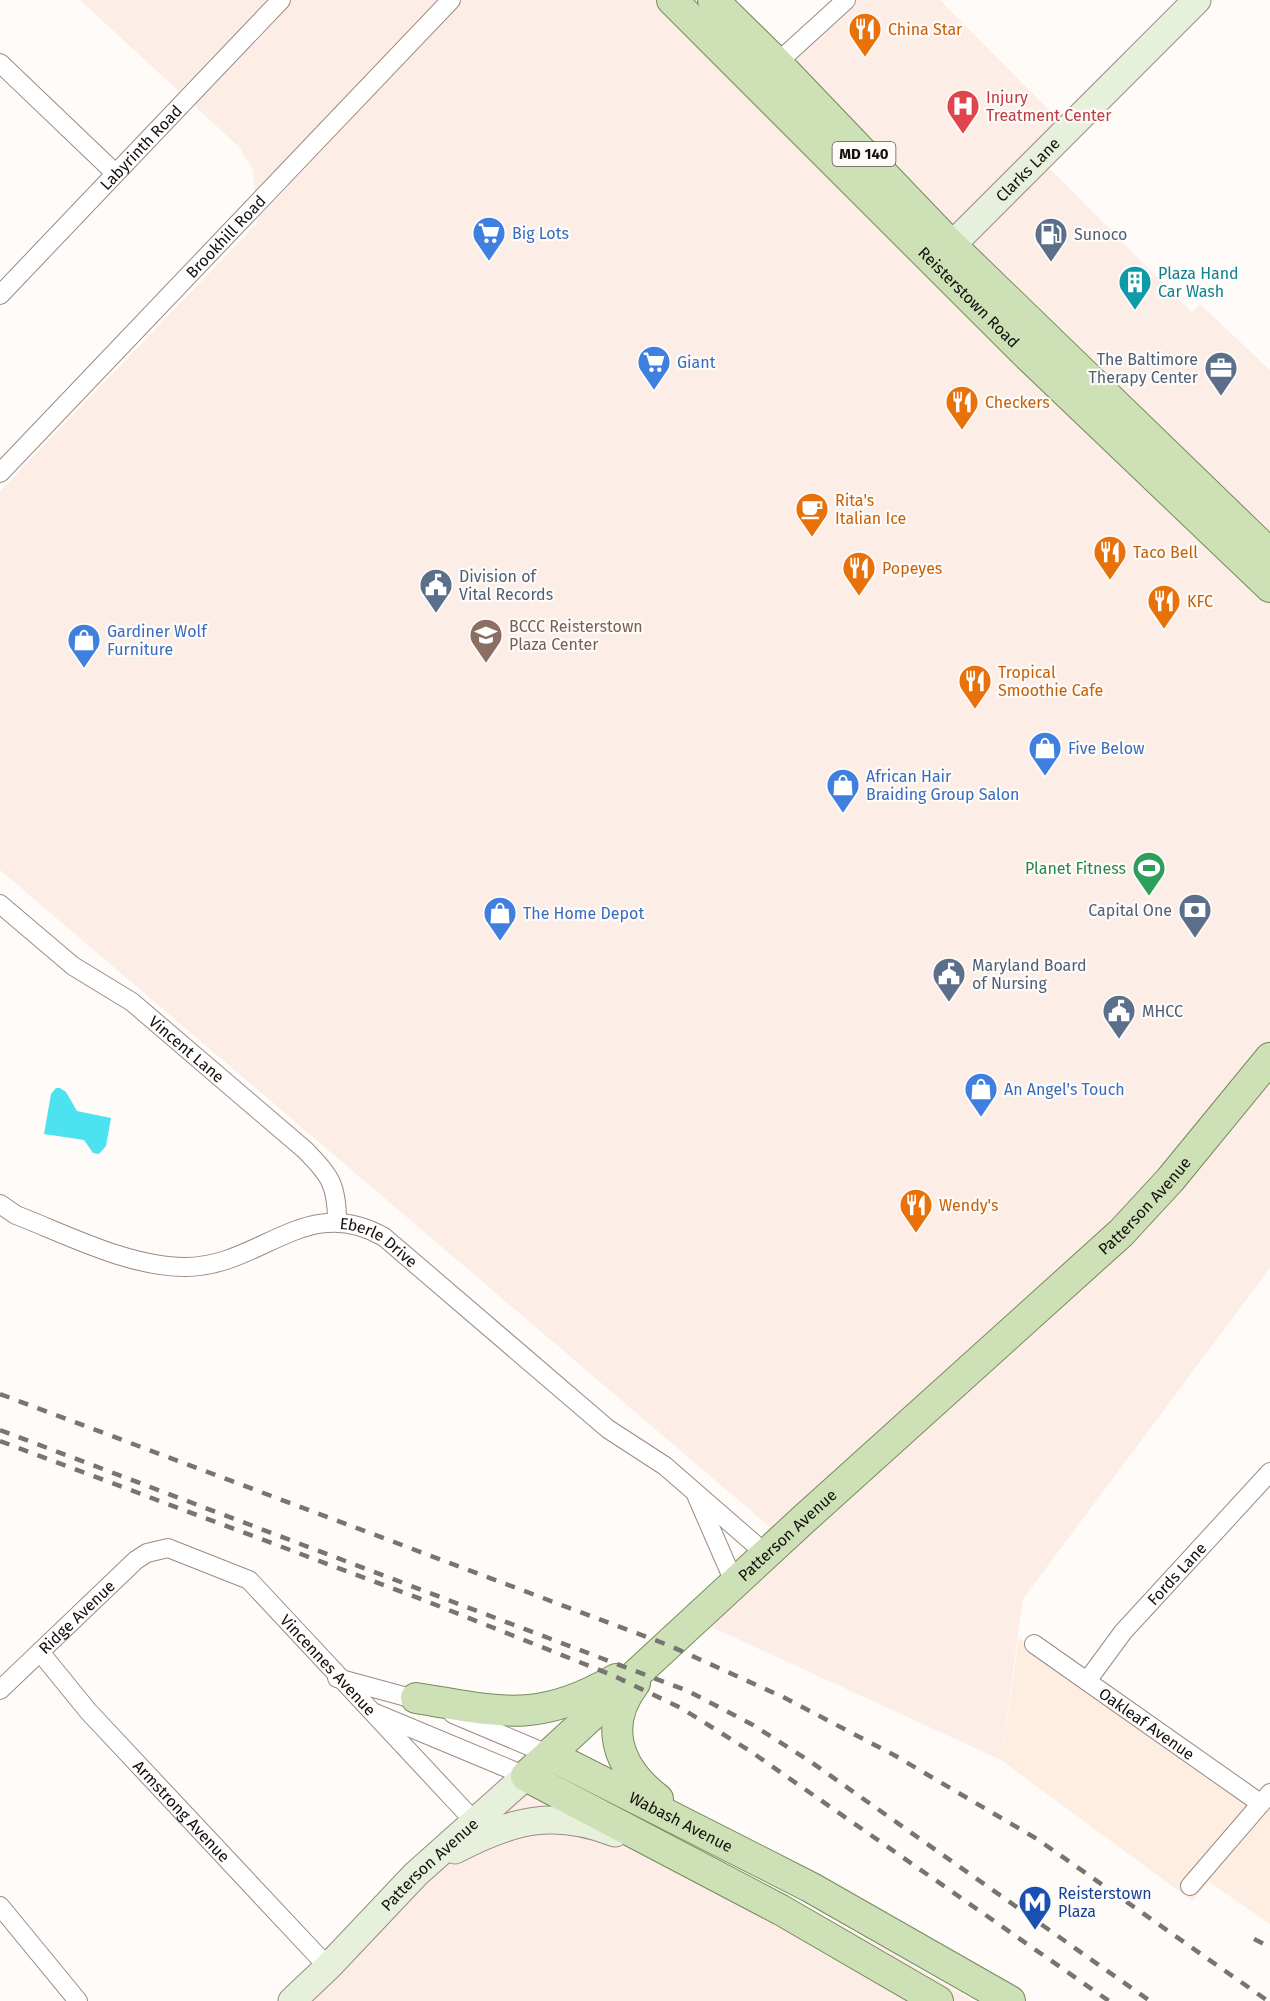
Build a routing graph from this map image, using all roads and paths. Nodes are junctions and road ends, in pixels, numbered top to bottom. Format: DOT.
graph roads {
  1 [pos="280,0"];
  2 [pos="451,0"];
  3 [pos="713,0"];
  4 [pos="846,0"];
  5 [pos="1197,0"];
  6 [pos="676,4"];
  7 [pos="0,63"];
  8 [pos="777,63"];
  9 [pos="115,173"];
  10 [pos="943,255"];
  11 [pos="0,295"];
  12 [pos="1114,438"];
  13 [pos="0,473"];
  14 [pos="1195,483"];
  15 [pos="1270,554"];
  16 [pos="1270,587"];
  17 [pos="0,904"];
  18 [pos="1270,1058"];
  19 [pos="0,1204"];
  20 [pos="337,1221"];
  21 [pos="1270,1472"];
  22 [pos="695,1492"];
  23 [pos="158,1549"];
  24 [pos="766,1554"];
  25 [pos="735,1584"];
  26 [pos="1034,1644"];
  27 [pos="40,1652"];
  28 [pos="656,1657"];
  29 [pos="337,1678"];
  30 [pos="1087,1682"];
  31 [pos="0,1690"];
  32 [pos="416,1698"];
  33 [pos="368,1710"];
  34 [pos="550,1755"];
  35 [pos="526,1776"];
  36 [pos="1265,1798"];
  37 [pos="474,1821"];
  38 [pos="709,1836"];
  39 [pos="697,1866"];
  40 [pos="416,1874"];
  41 [pos="1190,1886"];
  42 [pos="0,1906"];
  43 [pos="328,1967"];
  44 [pos="78,2001"];
  45 [pos="292,2001"];
  46 [pos="938,2001"];
  47 [pos="1010,2001"];
  1 -- 9 [label="street, Labyrinth Road"];
  2 -- 13 [label="street, Brookhill Road"];
  3 -- 8 [label="main road, Reisterstown Road / MD 140"];
  4 -- 8 [label="street"];
  5 -- 10 [label="main road, Clarks Lane"];
  6 -- 8 [label="main road"];
  6 -- 10 [label="main road, Reisterstown Road / MD 140"];
  7 -- 9 [label="street"];
  8 -- 10 [label="main road, Reisterstown Road / MD 140"];
  9 -- 11 [label="street, Labyrinth Road"];
  10 -- 12 [label="main road, Reisterstown Road / MD 140"];
  10 -- 14 [label="main road, Reisterstown Road / MD 140"];
  12 -- 14 [label="main road"];
  12 -- 16 [label="main road, Reisterstown Road / MD 140"];
  14 -- 15 [label="main road, Reisterstown Road / MD 140"];
  17 -- 20 [label="street, Vincent Lane"];
  18 -- 24 [label="main road, Patterson Avenue"];
  19 -- 20 [label="street, Eberle Drive"];
  20 -- 22 [label="street, Eberle Drive"];
  21 -- 30 [label="street, Fords Lane"];
  22 -- 24 [label="street, Eberle Drive"];
  22 -- 25 [label="street, Eberle Drive"];
  23 -- 27 [label="street, Ridge Avenue"];
  23 -- 29 [label="street, Vincennes Avenue"];
  24 -- 25 [label="main road, Patterson Avenue"];
  25 -- 28 [label="main road, Patterson Avenue"];
  26 -- 30 [label="street, Oakleaf Avenue"];
  27 -- 31 [label="street, Ridge Avenue"];
  27 -- 43 [label="street, Armstrong Avenue"];
  28 -- 32 [label="main road"];
  28 -- 34 [label="main road, Patterson Avenue"];
  28 -- 38 [label="main road"];
  29 -- 32 [label="street, Wabash Avenue"];
  29 -- 33 [label="street, Vincennes Avenue"];
  30 -- 36 [label="street, Oakleaf Avenue"];
  32 -- 34 [label="street, Wabash Avenue"];
  33 -- 35 [label="street, Wabash Avenue"];
  33 -- 37 [label="street, Vincennes Avenue"];
  34 -- 35 [label="main road, Patterson Avenue"];
  34 -- 38 [label="main road, Wabash Avenue"];
  35 -- 37 [label="main road, Patterson Avenue"];
  35 -- 39 [label="main road, Wabash Avenue"];
  36 -- 41 [label="street"];
  37 -- 40 [label="main road, Patterson Avenue"];
  38 -- 47 [label="main road, Wabash Avenue"];
  39 -- 40 [label="main road"];
  39 -- 46 [label="main road, Wabash Avenue"];
  40 -- 43 [label="main road, Patterson Avenue"];
  42 -- 44 [label="street"];
  43 -- 45 [label="main road, Patterson Avenue"];
}
